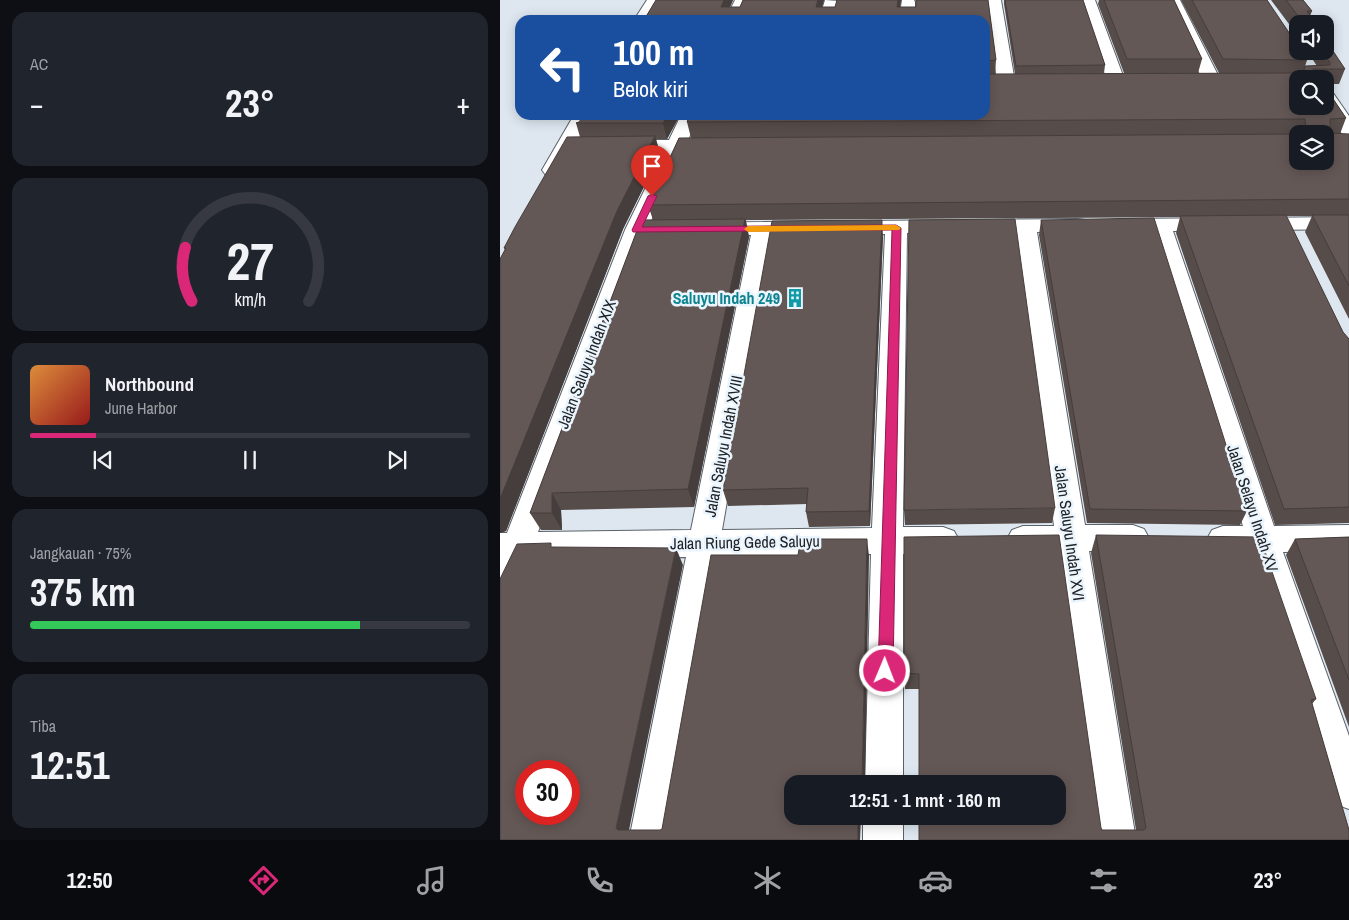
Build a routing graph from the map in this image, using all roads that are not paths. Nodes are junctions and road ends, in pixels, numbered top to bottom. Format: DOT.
graph roads {
  1 [pos="654,0"];
  2 [pos="742,0"];
  3 [pos="994,0"];
  4 [pos="1088,0"];
  5 [pos="1173,0"];
  6 [pos="832,1"];
  7 [pos="908,2"];
  8 [pos="645,15"];
  9 [pos="735,15"];
  10 [pos="828,15"];
  11 [pos="907,15"];
  12 [pos="1116,81"];
  13 [pos="1135,81"];
  14 [pos="1192,81"];
  15 [pos="1212,81"];
  16 [pos="1231,81"];
  17 [pos="1024,82"];
  18 [pos="1098,82"];
  19 [pos="1334,108"];
  20 [pos="583,120"];
  21 [pos="688,120"];
  22 [pos="1349,130"];
  23 [pos="676,146"];
  24 [pos="735,146"];
  25 [pos="583,147"];
  26 [pos="542,188"];
  27 [pos="1349,223"];
  28 [pos="1160,224"];
  29 [pos="1025,226"];
  30 [pos="896,228"];
  31 [pos="763,229"];
  32 [pos="636,230"];
  33 [pos="1071,538"];
  34 [pos="1349,538"];
  35 [pos="1158,539"];
  36 [pos="1196,539"];
  37 [pos="887,540"];
  38 [pos="1263,540"];
  39 [pos="704,542"];
  40 [pos="509,546"];
  41 [pos="500,585"];
  42 [pos="884,775"];
  43 [pos="1349,790"];
  44 [pos="883,825"];
  45 [pos="649,840"];
  46 [pos="883,840"];
  47 [pos="1116,840"];
  1 -- 8 [label="street"];
  2 -- 9 [label="street"];
  3 -- 17 [label="street"];
  4 -- 12 [label="street"];
  5 -- 15 [label="street"];
  6 -- 10 [label="street"];
  7 -- 11 [label="street"];
  12 -- 13 [label="street"];
  12 -- 18 [label="street"];
  14 -- 15 [label="street"];
  15 -- 16 [label="street"];
  19 -- 22 [label="street"];
  20 -- 25 [label="street"];
  21 -- 23 [label="street, Jalan Saluyu Indah XIX"];
  23 -- 24 [label="street"];
  23 -- 25 [label="street"];
  23 -- 32 [label="street, Jalan Saluyu Indah XIX"];
  25 -- 26 [label="street"];
  27 -- 28 [label="street"];
  28 -- 29 [label="street"];
  28 -- 38 [label="street, Jalan Selayu Indah XV"];
  29 -- 30 [label="street"];
  29 -- 33 [label="street, Jalan Saluyu Indah XVI"];
  30 -- 31 [label="street"];
  30 -- 37 [label="street"];
  31 -- 32 [label="street"];
  31 -- 39 [label="street, Jalan Saluyu Indah XVIII"];
  32 -- 40 [label="street, Jalan Saluyu Indah XIX"];
  33 -- 35 [label="street, Jalan Riung Gede Saluyu"];
  33 -- 37 [label="street, Jalan Riung Gede Saluyu"];
  33 -- 47 [label="street, Jalan Saluyu Indah XVI"];
  34 -- 38 [label="street"];
  36 -- 38 [label="street"];
  37 -- 39 [label="street, Jalan Riung Gede Saluyu"];
  37 -- 42 [label="street"];
  38 -- 43 [label="street, Jalan Selayu Indah XV"];
  39 -- 40 [label="street, Jalan Riung Gede Saluyu"];
  39 -- 45 [label="street, Jalan Saluyu Indah XVIII"];
  40 -- 41 [label="street, Jalan Saluyu Indah XIX"];
  44 -- 46 [label="street"];
}
